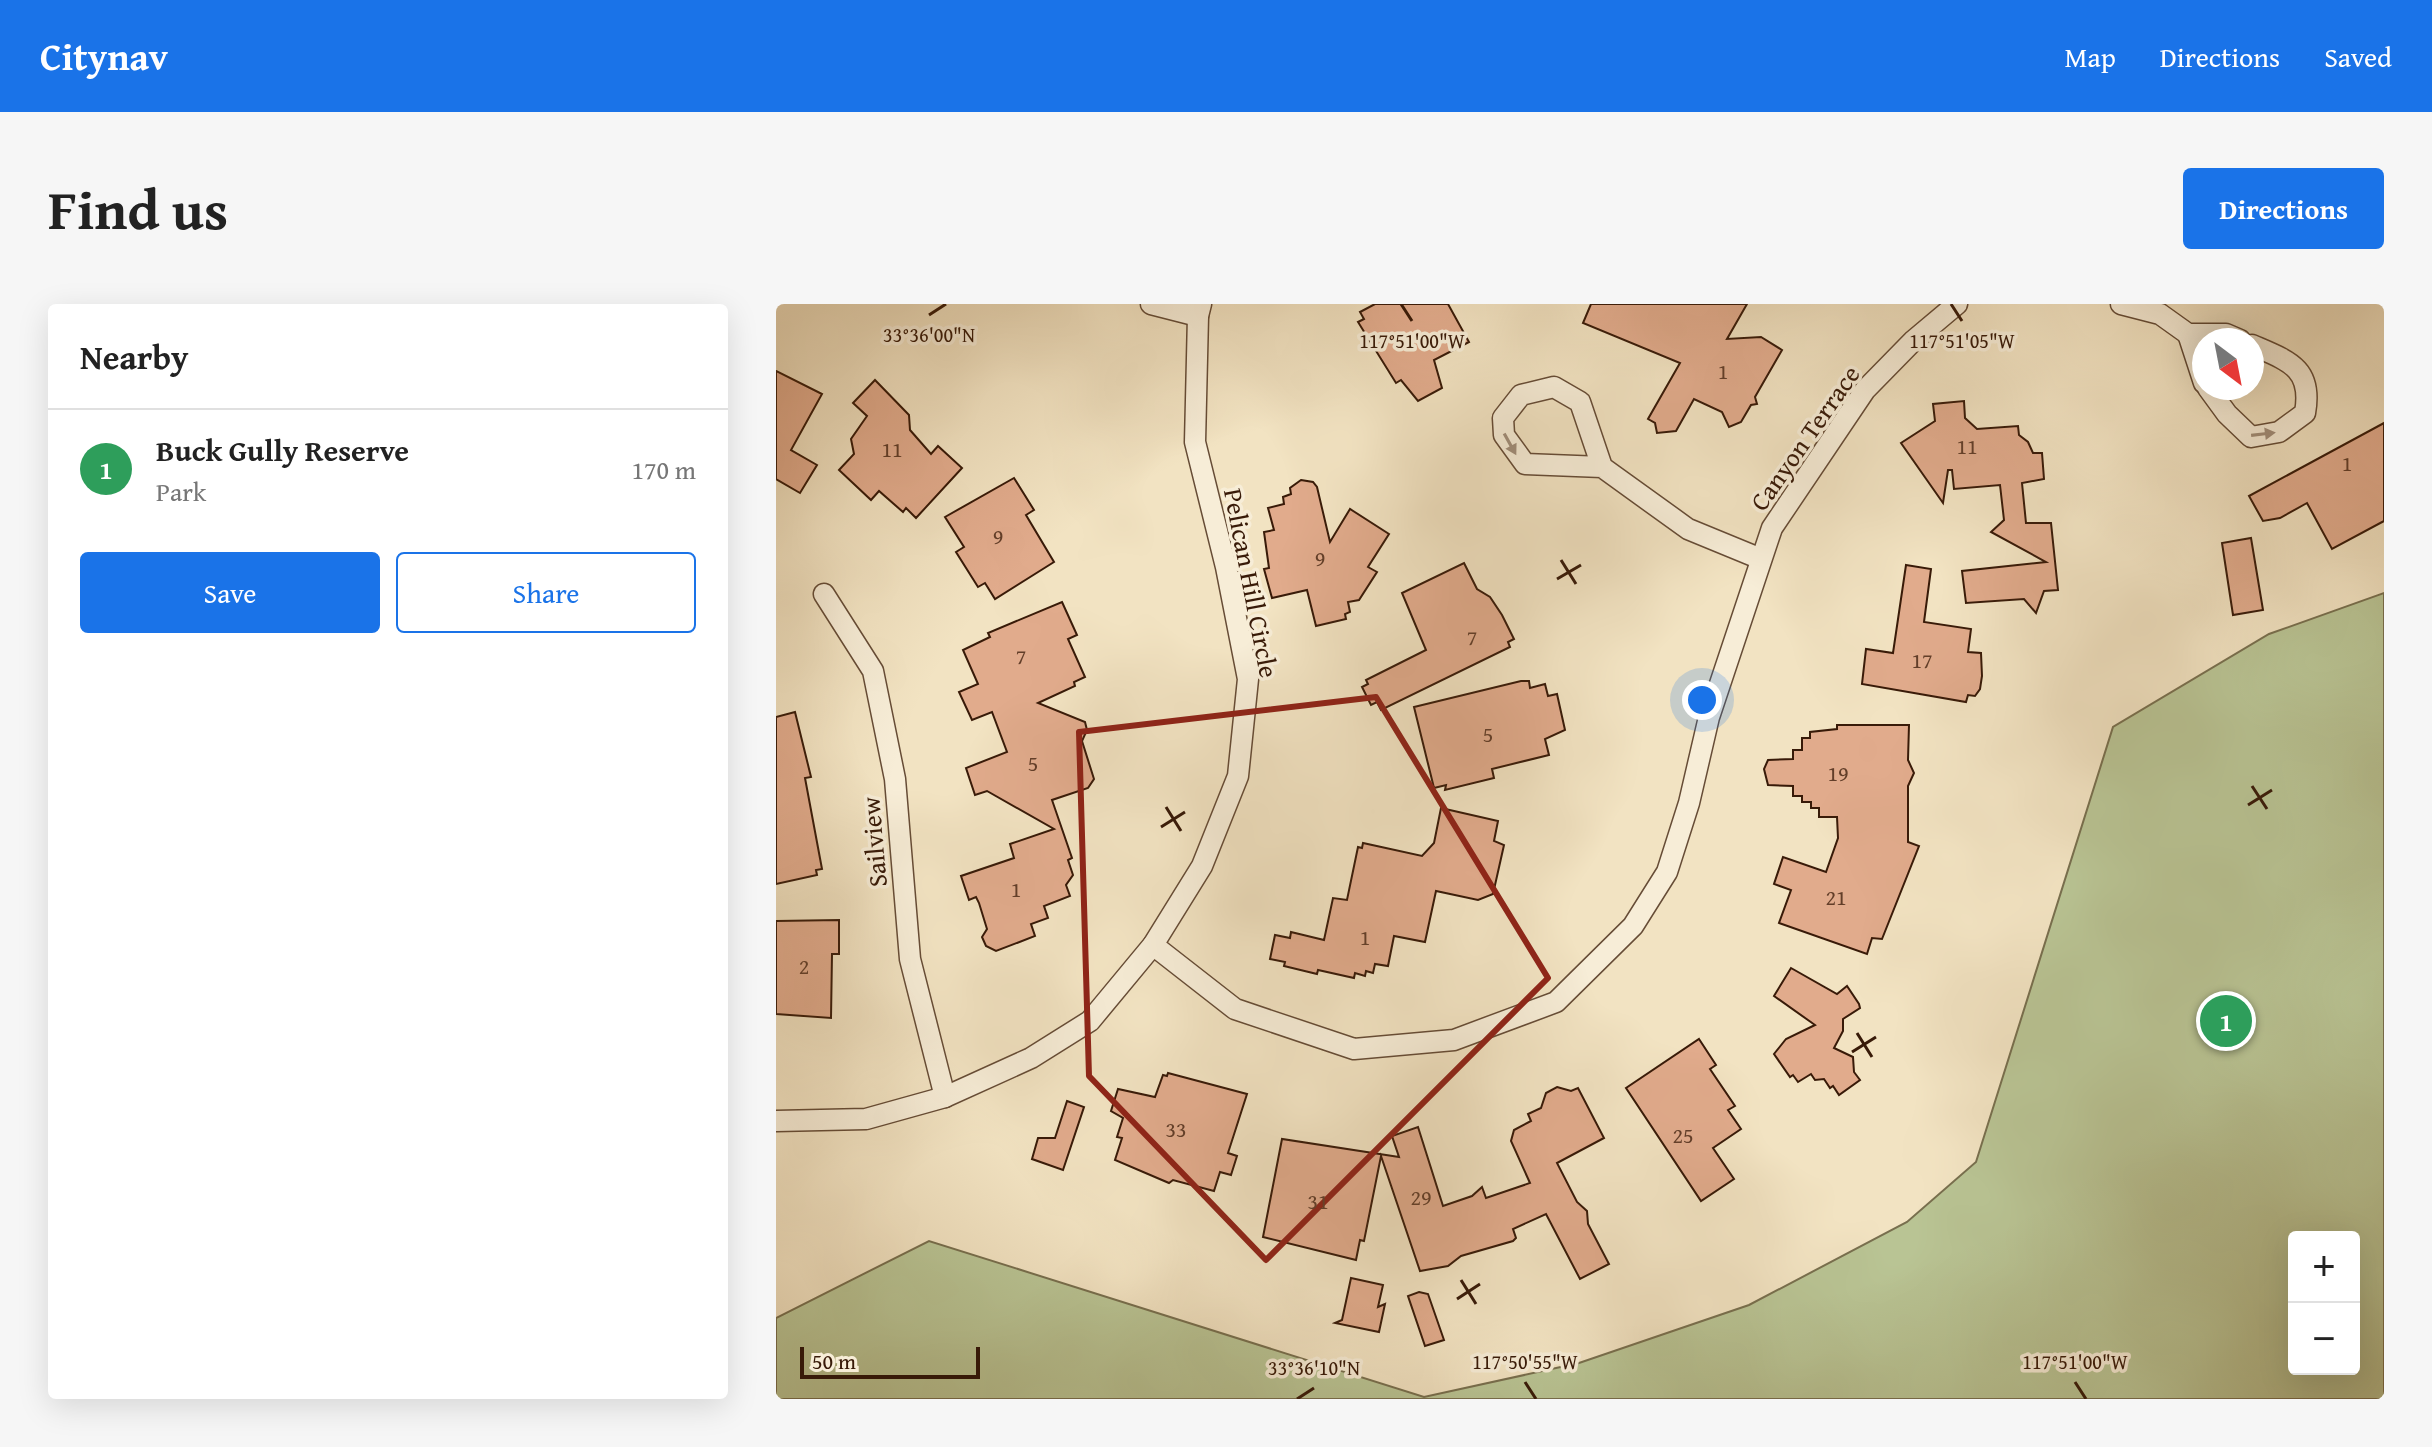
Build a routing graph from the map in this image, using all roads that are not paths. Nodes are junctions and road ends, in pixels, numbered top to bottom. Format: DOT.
graph roads {
  1 [pos="1151,304"];
  2 [pos="1957,304"];
  3 [pos="2121,304"];
  4 [pos="1200,310"];
  5 [pos="2188,334"];
  6 [pos="2192,334"];
  7 [pos="2192,346"];
  8 [pos="2264,350"];
  9 [pos="2217,400"];
  10 [pos="1602,467"];
  11 [pos="1761,559"];
  12 [pos="824,594"];
  13 [pos="1153,945"];
  14 [pos="945,1097"];
  15 [pos="776,1121"];
  1 -- 4 [label="street"];
  2 -- 11 [label="street, Canyon Terrace"];
  3 -- 5 [label="street"];
  4 -- 13 [label="street, Pelican Hill Circle"];
  5 -- 6 [label="street"];
  5 -- 7 [label="street"];
  9 -- 8 [label="street, one-way"];
  10 -- 10 [label="street, one-way"];
  10 -- 11 [label="street"];
  11 -- 13 [label="street, Canyon Terrace"];
  12 -- 14 [label="street, Sailview"];
  13 -- 14 [label="street, Pelican Hill Circle"];
  14 -- 15 [label="street, Pelican Hill Circle"];
}
